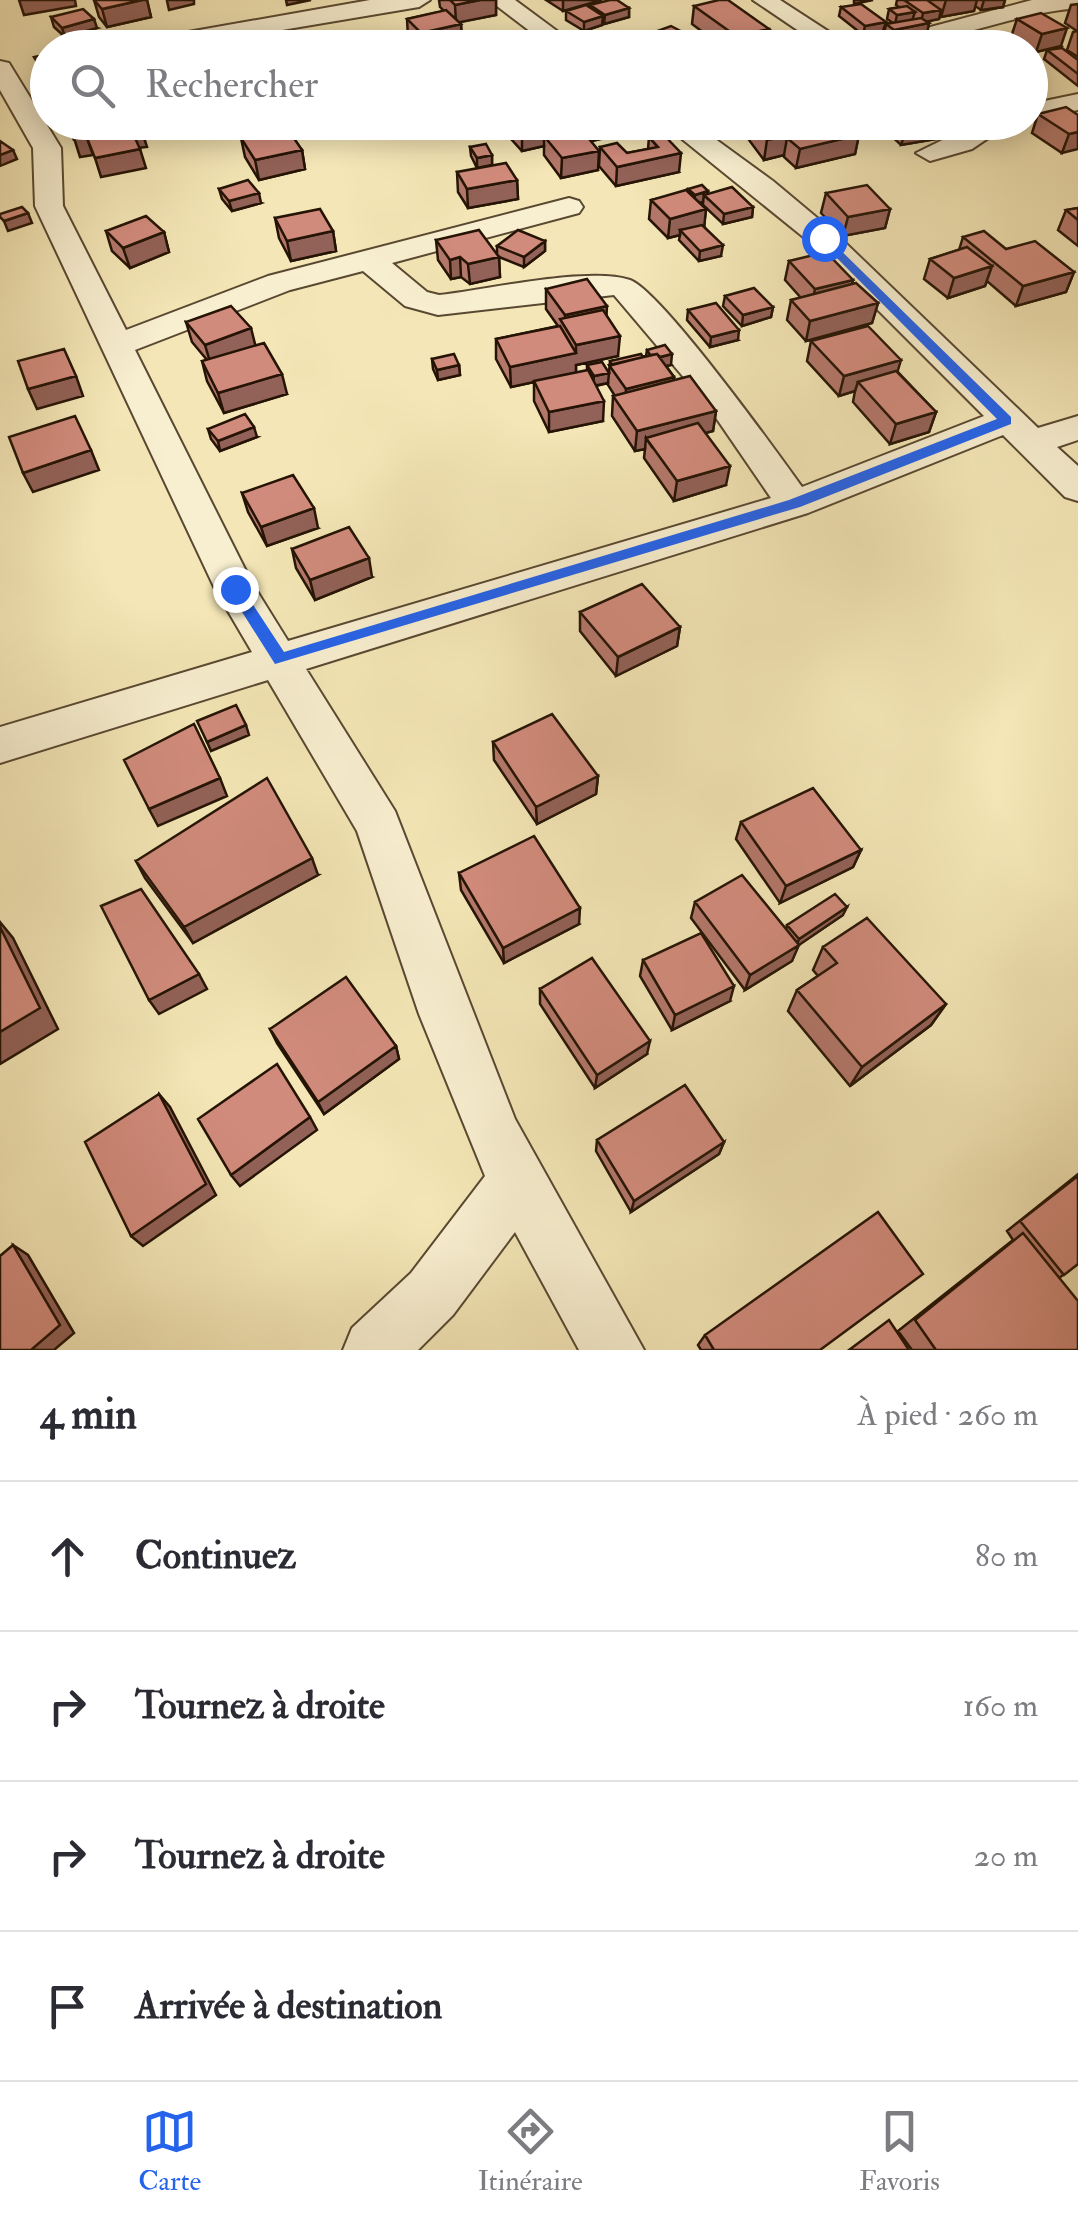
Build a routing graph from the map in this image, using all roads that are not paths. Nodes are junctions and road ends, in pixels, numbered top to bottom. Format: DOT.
graph roads {
  1 [pos="418,0"];
  2 [pos="500,0"];
  3 [pos="764,0"];
  4 [pos="1078,1"];
  5 [pos="228,30"];
  6 [pos="542,30"];
  7 [pos="814,30"];
  8 [pos="946,30"];
  9 [pos="11,66"];
  10 [pos="1078,102"];
  11 [pos="1048,108"];
  12 [pos="11,111"];
  13 [pos="30,131"];
  14 [pos="39,140"];
  15 [pos="85,140"];
  16 [pos="699,140"];
  17 [pos="967,140"];
  18 [pos="47,148"];
  19 [pos="930,153"];
  20 [pos="569,207"];
  21 [pos="369,260"];
  22 [pos="118,345"];
  23 [pos="1078,428"];
  24 [pos="1018,432"];
  25 [pos="1078,488"];
  26 [pos="794,504"];
  27 [pos="280,660"];
  28 [pos="0,746"];
  29 [pos="516,1182"];
  30 [pos="374,1350"];
  31 [pos="613,1350"];
  1 -- 5 [label="street"];
  2 -- 6 [label="street"];
  3 -- 7 [label="street"];
  4 -- 8 [label="street"];
  9 -- 12 [label="street"];
  10 -- 11 [label="street"];
  12 -- 13 [label="street"];
  14 -- 18 [label="street"];
  15 -- 18 [label="street"];
  16 -- 24 [label="street"];
  17 -- 19 [label="street"];
  18 -- 22 [label="street"];
  20 -- 21 [label="street"];
  21 -- 22 [label="street"];
  21 -- 26 [label="street"];
  22 -- 27 [label="street"];
  23 -- 24 [label="street"];
  24 -- 25 [label="street"];
  24 -- 26 [label="street"];
  26 -- 27 [label="street"];
  27 -- 28 [label="street"];
  27 -- 29 [label="street"];
  29 -- 30 [label="street"];
  29 -- 31 [label="street"];
}
